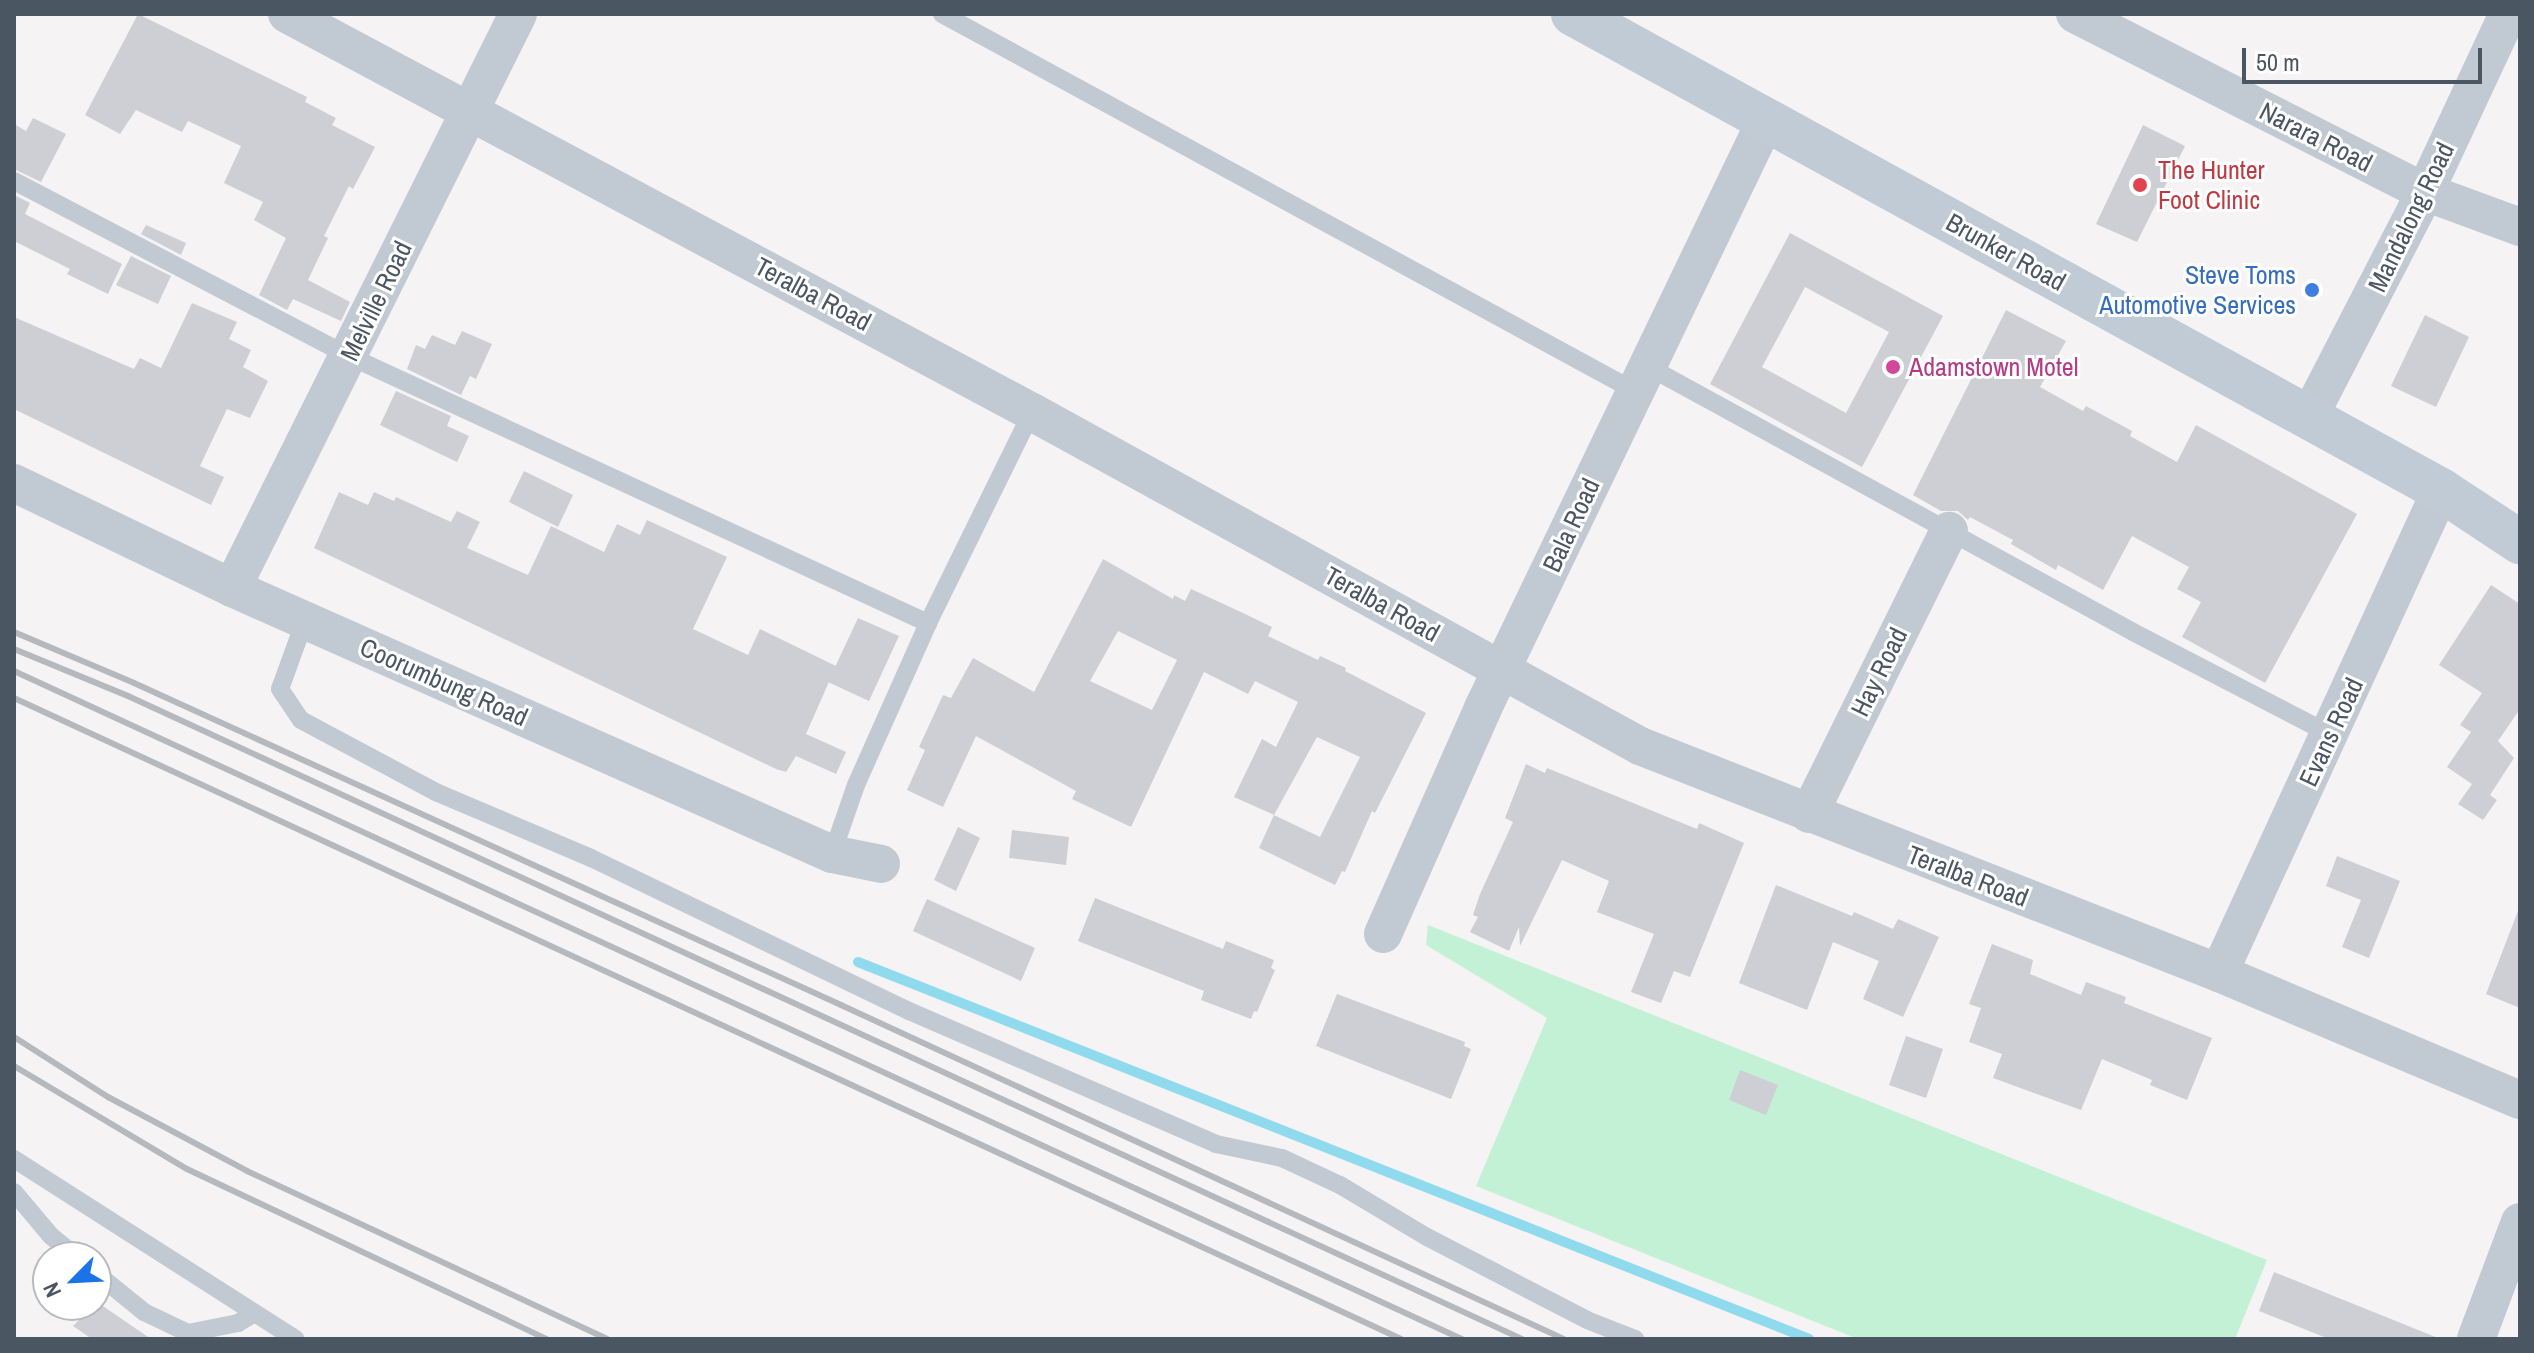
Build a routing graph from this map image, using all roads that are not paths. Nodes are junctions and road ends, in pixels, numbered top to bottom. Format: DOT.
graph roads {
  1 [pos="287,14"];
  2 [pos="518,14"];
  3 [pos="942,14"];
  4 [pos="1573,14"];
  5 [pos="2075,14"];
  6 [pos="2508,14"];
  7 [pos="470,112"];
  8 [pos="1766,120"];
  9 [pos="14,181"];
  10 [pos="2425,192"];
  11 [pos="2520,227"];
  12 [pos="349,356"];
  13 [pos="1641,379"];
  14 [pos="1032,412"];
  15 [pos="2309,417"];
  16 [pos="14,483"];
  17 [pos="2441,490"];
  18 [pos="1949,531"];
  19 [pos="2520,542"];
  20 [pos="232,588"];
  21 [pos="305,620"];
  22 [pos="928,623"];
  23 [pos="1502,670"];
  24 [pos="2330,734"];
  25 [pos="1809,814"];
  26 [pos="832,854"];
  27 [pos="881,864"];
  28 [pos="1383,934"];
  29 [pos="2219,973"];
  30 [pos="2520,1100"];
  31 [pos="14,1159"];
  32 [pos="14,1192"];
  33 [pos="2520,1222"];
  34 [pos="57,1241"];
  35 [pos="112,1286"];
  36 [pos="253,1314"];
  37 [pos="295,1339"];
  38 [pos="1635,1339"];
  39 [pos="2476,1339"];
  1 -- 7 [label="street, Teralba Road"];
  2 -- 7 [label="street, Melville Road"];
  3 -- 13 [label="lane"];
  4 -- 8 [label="main road, Brunker Road"];
  5 -- 10 [label="street, Narara Road"];
  6 -- 10 [label="street, Mandalong Road"];
  7 -- 12 [label="street, Melville Road"];
  7 -- 14 [label="street, Teralba Road"];
  8 -- 13 [label="street, Bala Road"];
  8 -- 15 [label="main road, Brunker Road"];
  9 -- 12 [label="lane"];
  10 -- 11 [label="street, Narara Road"];
  10 -- 15 [label="street, Mandalong Road"];
  12 -- 20 [label="street, Melville Road"];
  12 -- 22 [label="lane"];
  13 -- 18 [label="lane"];
  13 -- 23 [label="street, Bala Road"];
  14 -- 22 [label="lane"];
  14 -- 23 [label="street, Teralba Road"];
  15 -- 17 [label="main road, Brunker Road"];
  16 -- 20 [label="street, Coorumbung Road"];
  17 -- 19 [label="main road, Brunker Road"];
  17 -- 24 [label="street, Evans Road"];
  18 -- 24 [label="lane"];
  18 -- 25 [label="street, Hay Road"];
  20 -- 21 [label="street, Coorumbung Road"];
  21 -- 26 [label="street, Coorumbung Road"];
  21 -- 38 [label="lane"];
  22 -- 26 [label="lane"];
  23 -- 25 [label="street, Teralba Road"];
  23 -- 28 [label="street, Bala Road"];
  24 -- 29 [label="street, Evans Road"];
  25 -- 29 [label="street, Teralba Road"];
  26 -- 27 [label="street, Coorumbung Road"];
  29 -- 30 [label="street, Teralba Road"];
  31 -- 36 [label="lane"];
  32 -- 34 [label="lane"];
  33 -- 39 [label="street"];
  35 -- 36 [label="lane"];
  36 -- 37 [label="lane"];
}
